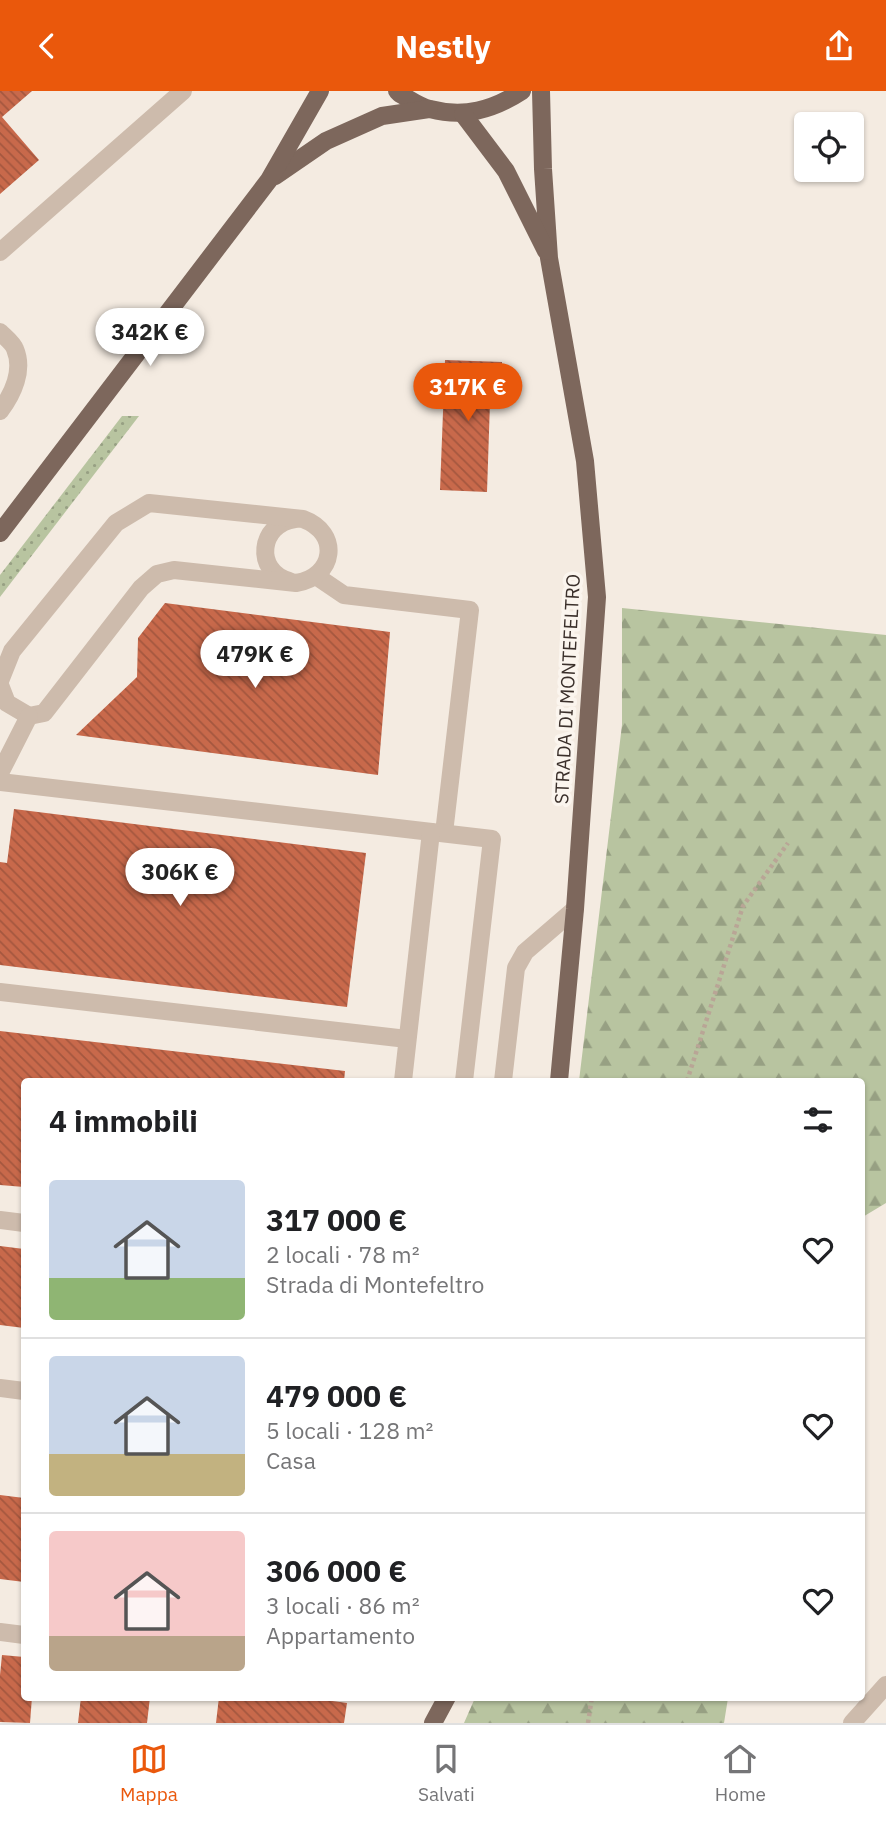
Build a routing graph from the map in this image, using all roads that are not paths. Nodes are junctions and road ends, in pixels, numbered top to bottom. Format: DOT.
graph roads {
  1 [pos="183,91"];
  2 [pos="320,91"];
  3 [pos="397,91"];
  4 [pos="522,91"];
  5 [pos="541,91"];
  6 [pos="429,109"];
  7 [pos="463,114"];
  8 [pos="270,180"];
  9 [pos="0,252"];
  10 [pos="549,258"];
  11 [pos="0,332"];
  12 [pos="0,411"];
  13 [pos="303,519"];
  14 [pos="0,533"];
  15 [pos="316,576"];
  16 [pos="296,583"];
  17 [pos="0,683"];
  18 [pos="29,716"];
  19 [pos="0,773"];
  20 [pos="0,782"];
  21 [pos="437,832"];
  22 [pos="575,909"];
  23 [pos="0,992"];
  24 [pos="407,1039"];
  25 [pos="403,1078"];
  26 [pos="464,1078"];
  27 [pos="503,1078"];
  28 [pos="559,1078"];
  29 [pos="0,1220"];
  30 [pos="21,1223"];
  31 [pos="0,1388"];
  32 [pos="21,1391"];
  33 [pos="0,1632"];
  34 [pos="21,1635"];
  35 [pos="886,1685"];
  36 [pos="445,1701"];
  37 [pos="433,1723"];
  38 [pos="852,1723"];
  1 -- 9 [label="street"];
  2 -- 8 [label="main road"];
  3 -- 6 [label="main road"];
  4 -- 7 [label="main road"];
  5 -- 10 [label="main road, STRADA DI MONTEFELTRO"];
  6 -- 7 [label="main road"];
  6 -- 8 [label="main road"];
  7 -- 10 [label="main road, STRADA DI MONTEFELTRO"];
  8 -- 14 [label="main road"];
  10 -- 22 [label="main road, STRADA DI MONTEFELTRO"];
  11 -- 12 [label="street"];
  13 -- 15 [label="street"];
  13 -- 16 [label="street"];
  13 -- 17 [label="street"];
  15 -- 16 [label="street"];
  15 -- 21 [label="street"];
  16 -- 18 [label="street"];
  17 -- 18 [label="street"];
  18 -- 19 [label="street"];
  20 -- 21 [label="street"];
  21 -- 24 [label="street"];
  21 -- 26 [label="street"];
  22 -- 27 [label="street"];
  22 -- 28 [label="main road, STRADA DI MONTEFELTRO"];
  23 -- 24 [label="street"];
  24 -- 25 [label="street"];
  29 -- 30 [label="street"];
  31 -- 32 [label="street"];
  33 -- 34 [label="street"];
  35 -- 38 [label="street"];
  36 -- 37 [label="main road"];
}
